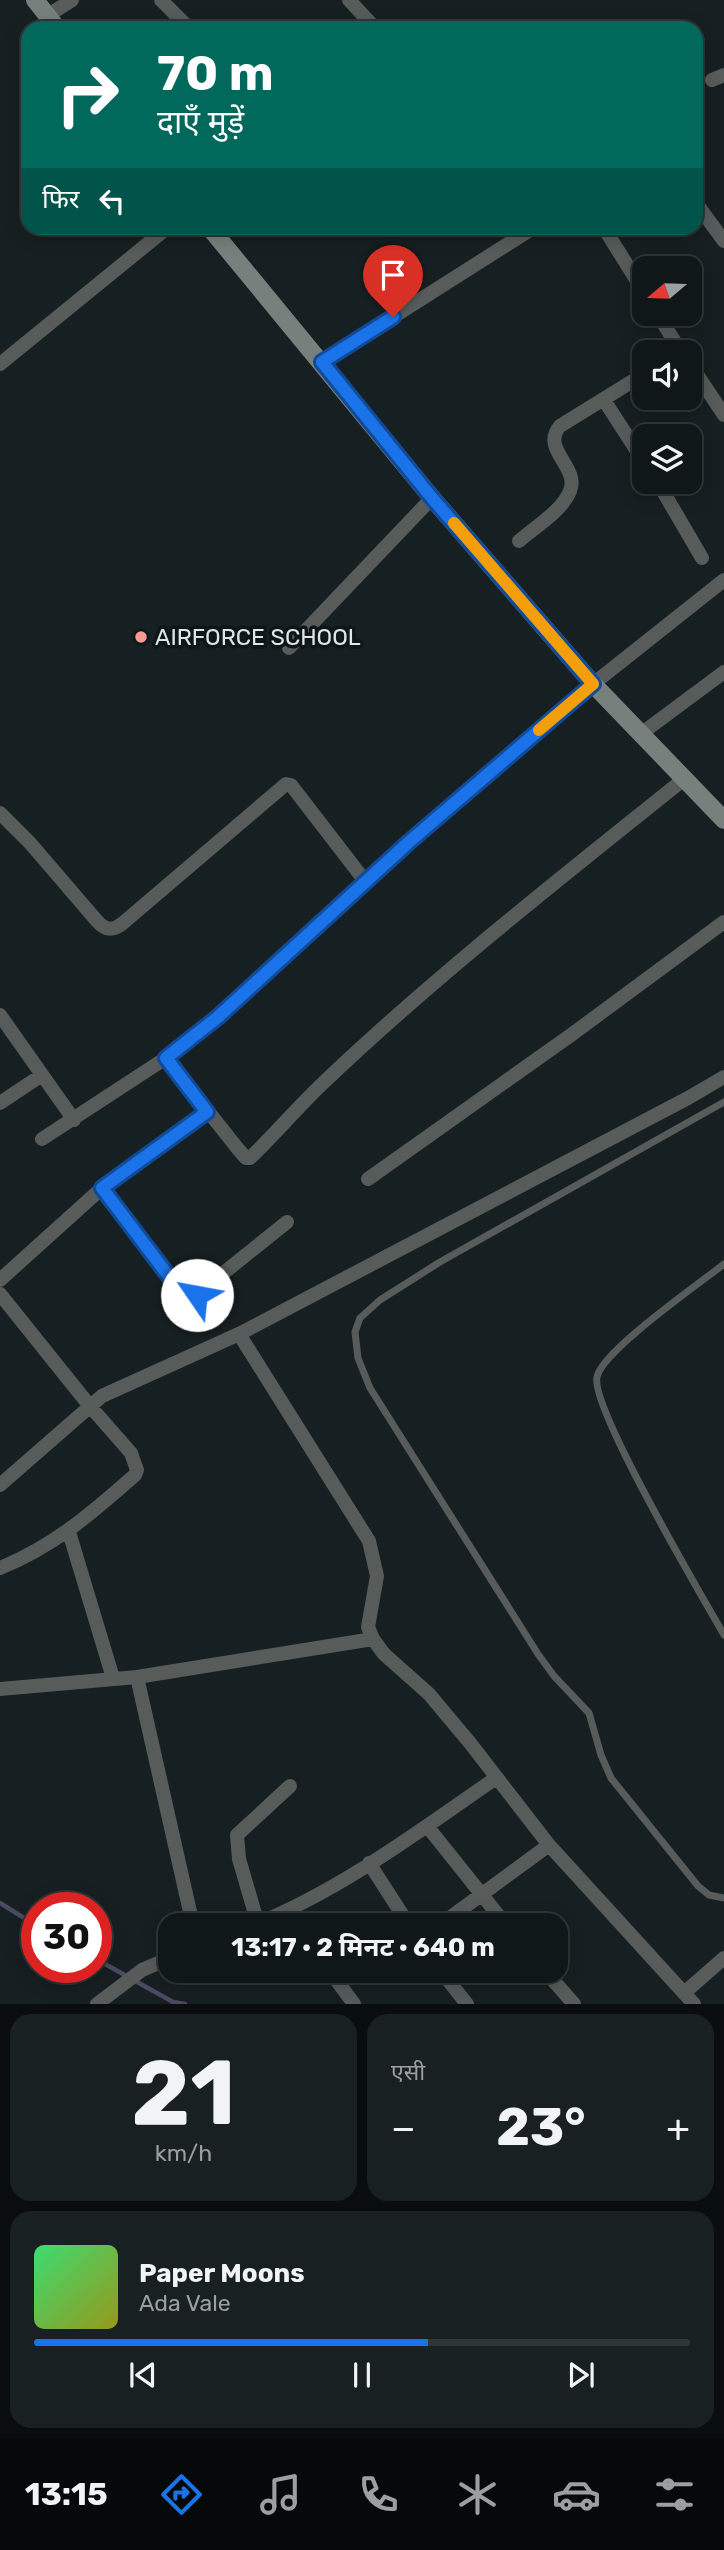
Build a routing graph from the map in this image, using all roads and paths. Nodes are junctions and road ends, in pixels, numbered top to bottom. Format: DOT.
graph roads {
  1 [pos="35,0"];
  2 [pos="72,0"];
  3 [pos="161,0"];
  4 [pos="349,0"];
  5 [pos="51,21"];
  6 [pos="53,21"];
  7 [pos="182,21"];
  8 [pos="368,21"];
  9 [pos="703,212"];
  10 [pos="158,235"];
  11 [pos="216,235"];
  12 [pos="522,235"];
  13 [pos="608,235"];
  14 [pos="724,241"];
  15 [pos="632,273"];
  16 [pos="322,362"];
  17 [pos="0,364"];
  18 [pos="632,382"];
  19 [pos="702,382"];
  20 [pos="604,400"];
  21 [pos="724,414"];
  22 [pos="632,443"];
  23 [pos="665,494"];
  24 [pos="432,498"];
  25 [pos="519,541"];
  26 [pos="702,558"];
  27 [pos="724,580"];
  28 [pos="289,648"];
  29 [pos="724,672"];
  30 [pos="593,684"];
  31 [pos="642,733"];
  32 [pos="684,779"];
  33 [pos="0,813"];
  34 [pos="723,818"];
  35 [pos="365,881"];
  36 [pos="724,922"];
  37 [pos="0,1015"];
  38 [pos="166,1058"];
  39 [pos="42,1075"];
  40 [pos="724,1077"];
  41 [pos="724,1101"];
  42 [pos="0,1103"];
  43 [pos="207,1112"];
  44 [pos="74,1120"];
  45 [pos="42,1139"];
  46 [pos="368,1179"];
  47 [pos="102,1188"];
  48 [pos="287,1222"];
  49 [pos="724,1264"];
  50 [pos="0,1280"];
  51 [pos="0,1294"];
  52 [pos="239,1334"];
  53 [pos="89,1405"];
  54 [pos="0,1485"];
  55 [pos="69,1532"];
  56 [pos="0,1568"];
  57 [pos="724,1635"];
  58 [pos="373,1639"];
  59 [pos="137,1677"];
  60 [pos="113,1678"];
  61 [pos="0,1689"];
  62 [pos="496,1778"];
  63 [pos="290,1786"];
  64 [pos="427,1826"];
  65 [pos="549,1845"];
  66 [pos="369,1863"];
  67 [pos="482,1896"];
  68 [pos="724,1898"];
  69 [pos="286,1912"];
  70 [pos="190,1913"];
  71 [pos="253,1913"];
  72 [pos="401,1913"];
  73 [pos="457,1913"];
  74 [pos="496,1913"];
  75 [pos="724,1958"];
  76 [pos="158,1963"];
  77 [pos="339,1983"];
  78 [pos="450,1983"];
  79 [pos="555,1983"];
  80 [pos="689,1998"];
  81 [pos="97,2004"];
  82 [pos="354,2004"];
  83 [pos="467,2004"];
  84 [pos="574,2004"];
  1 -- 5 [label="street"];
  2 -- 6 [label="street"];
  3 -- 7 [label="street"];
  4 -- 8 [label="street"];
  9 -- 14 [label="street"];
  10 -- 17 [label="street"];
  11 -- 16 [label="street"];
  12 -- 16 [label="street"];
  13 -- 15 [label="street"];
  16 -- 24 [label="street"];
  18 -- 20 [label="street"];
  19 -- 21 [label="street"];
  20 -- 22 [label="street"];
  20 -- 25 [label="street"];
  23 -- 26 [label="street"];
  24 -- 28 [label="street"];
  24 -- 30 [label="street"];
  27 -- 30 [label="street"];
  29 -- 31 [label="street"];
  30 -- 31 [label="street"];
  30 -- 35 [label="street"];
  31 -- 32 [label="street"];
  32 -- 34 [label="street"];
  32 -- 43 [label="street"];
  33 -- 35 [label="street"];
  35 -- 38 [label="street"];
  36 -- 46 [label="street"];
  37 -- 39 [label="street"];
  38 -- 43 [label="street"];
  38 -- 44 [label="street"];
  39 -- 42 [label="street"];
  39 -- 44 [label="street"];
  40 -- 52 [label="street"];
  41 -- 68 [label="lane"];
  43 -- 47 [label="street"];
  44 -- 45 [label="street"];
  47 -- 48 [label="street"];
  47 -- 50 [label="street"];
  49 -- 57 [label="lane"];
  51 -- 53 [label="street"];
  52 -- 53 [label="street"];
  52 -- 58 [label="street"];
  53 -- 54 [label="street"];
  53 -- 55 [label="street"];
  55 -- 56 [label="street"];
  55 -- 60 [label="street"];
  58 -- 59 [label="street"];
  58 -- 62 [label="street"];
  59 -- 60 [label="street"];
  59 -- 70 [label="street"];
  60 -- 61 [label="street"];
  62 -- 64 [label="street"];
  62 -- 65 [label="street"];
  63 -- 71 [label="street"];
  64 -- 66 [label="street"];
  64 -- 67 [label="street"];
  65 -- 67 [label="street"];
  65 -- 80 [label="street"];
  66 -- 69 [label="street"];
  66 -- 72 [label="street"];
  67 -- 73 [label="street"];
  67 -- 74 [label="street"];
  75 -- 80 [label="street"];
  76 -- 81 [label="street"];
  77 -- 82 [label="street"];
  78 -- 83 [label="street"];
  79 -- 84 [label="street"];
}
